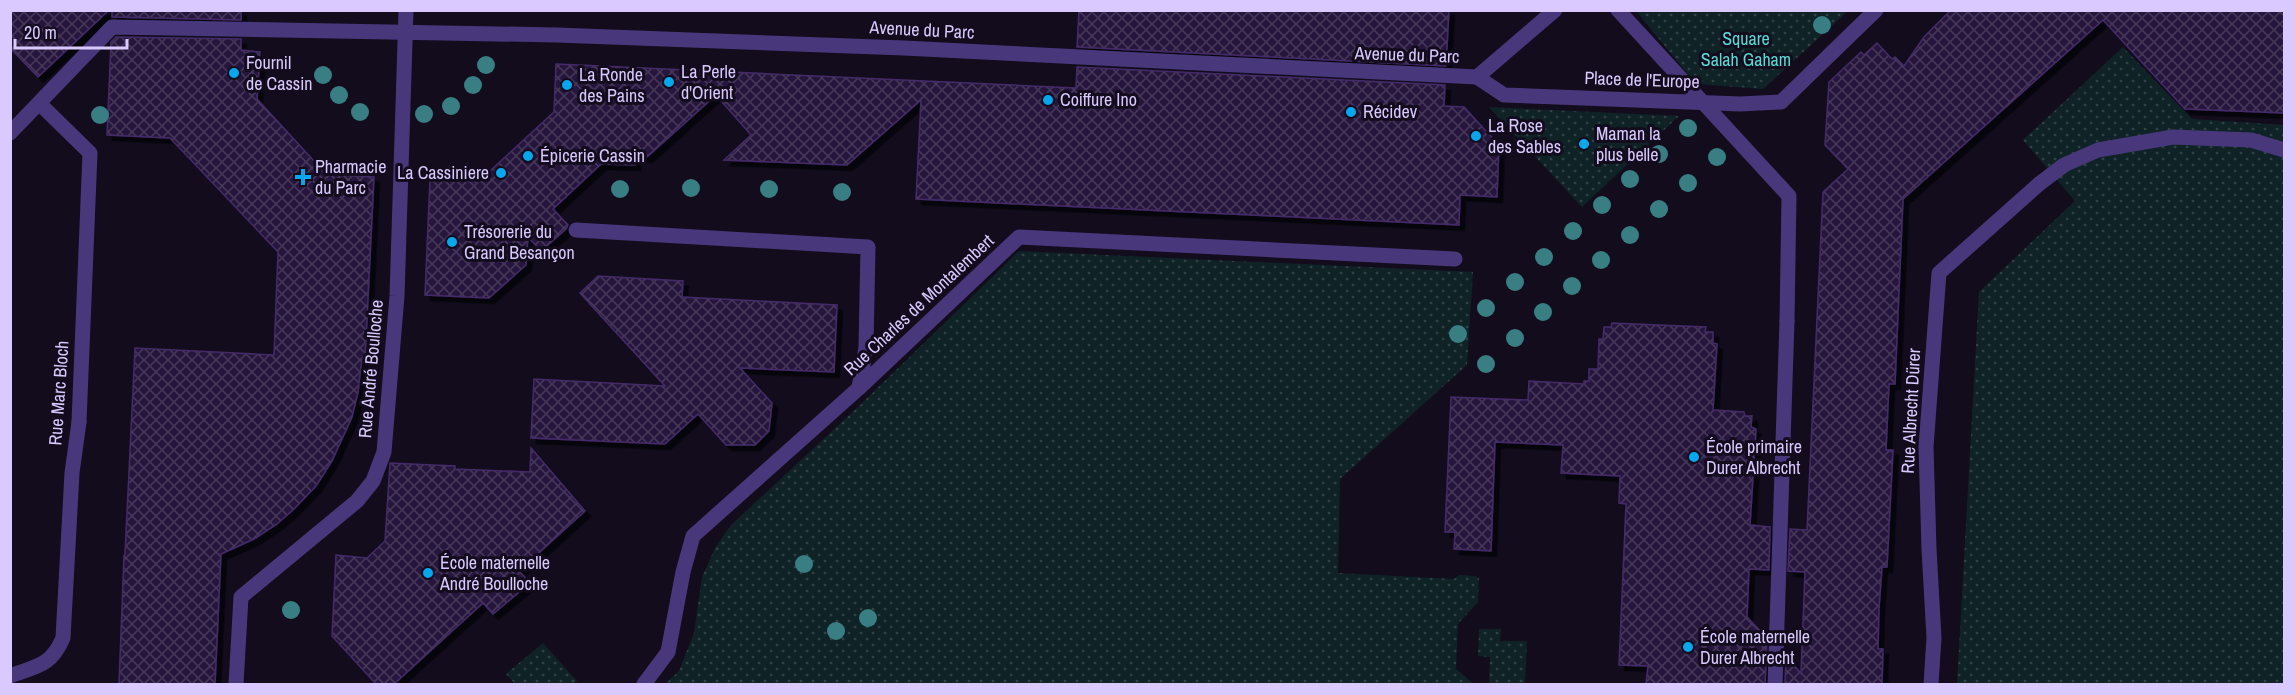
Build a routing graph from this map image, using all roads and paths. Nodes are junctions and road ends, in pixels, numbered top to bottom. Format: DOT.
graph roads {
  1 [pos="406,10"];
  2 [pos="1556,10"];
  3 [pos="1618,10"];
  4 [pos="1876,10"];
  5 [pos="405,32"];
  6 [pos="1477,77"];
  7 [pos="1702,102"];
  8 [pos="40,104"];
  9 [pos="10,133"];
  10 [pos="2284,150"];
  11 [pos="576,230"];
  12 [pos="1455,259"];
  13 [pos="859,388"];
  14 [pos="10,677"];
  15 [pos="25,684"];
  16 [pos="236,684"];
  17 [pos="644,684"];
  18 [pos="1775,684"];
  19 [pos="1931,684"];
  1 -- 5 [label="street, Rue André Boulloche"];
  2 -- 6 [label="street"];
  3 -- 7 [label="street"];
  4 -- 7 [label="street, Place de l'Europe"];
  5 -- 6 [label="street, Avenue du Parc"];
  5 -- 8 [label="street, Avenue du Parc"];
  5 -- 16 [label="street, Rue André Boulloche"];
  6 -- 7 [label="street, Place de l'Europe"];
  7 -- 18 [label="street"];
  8 -- 9 [label="street"];
  8 -- 14 [label="street, Rue Marc Bloch"];
  10 -- 19 [label="street, Rue Albrecht Dürer"];
  11 -- 13 [label="street"];
  12 -- 13 [label="street, Rue Charles de Montalembert"];
  13 -- 17 [label="street, Rue Charles de Montalembert"];
  14 -- 15 [label="street"];
}
